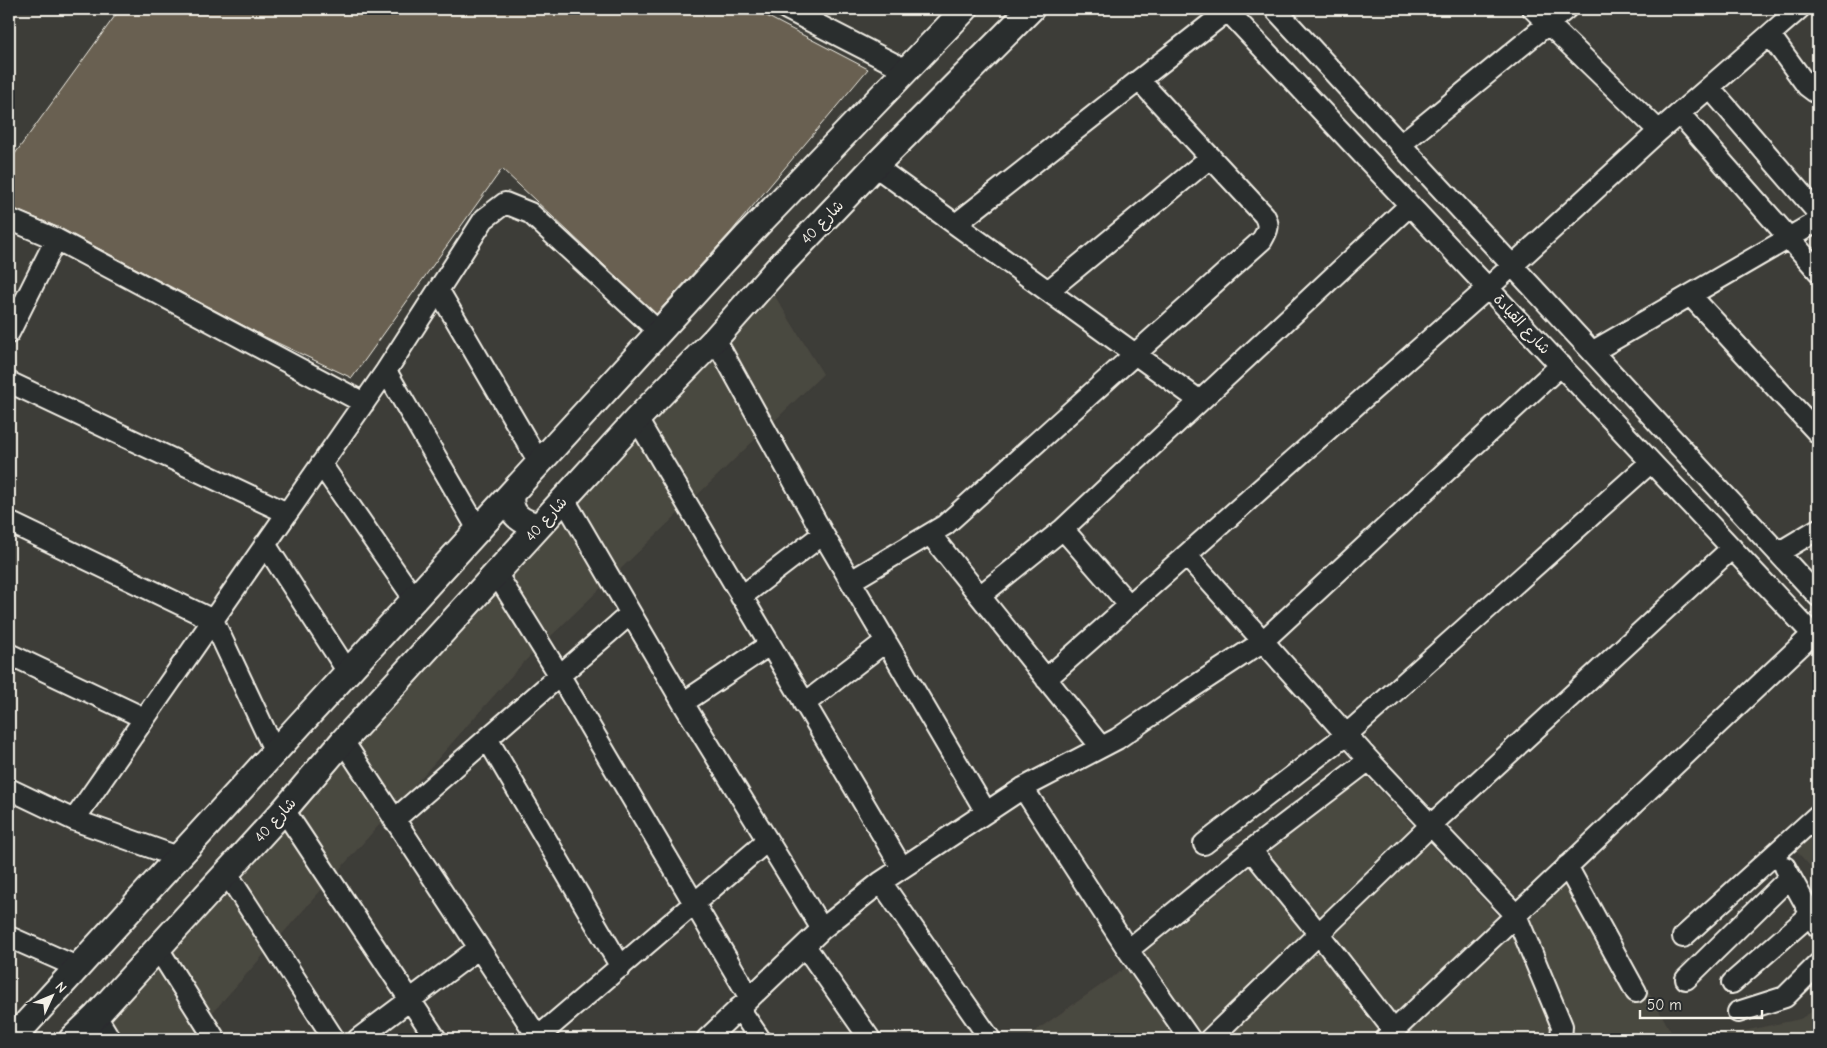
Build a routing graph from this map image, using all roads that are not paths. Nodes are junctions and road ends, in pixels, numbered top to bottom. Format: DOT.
graph roads {
  1 [pos="787,9"];
  2 [pos="965,9"];
  3 [pos="1031,9"];
  4 [pos="1275,9"];
  5 [pos="1533,9"];
  6 [pos="1566,9"];
  7 [pos="1799,9"];
  8 [pos="1226,10"];
  9 [pos="1548,24"];
  10 [pos="1770,35"];
  11 [pos="906,70"];
  12 [pos="1139,80"];
  13 [pos="1710,88"];
  14 [pos="1818,92"];
  15 [pos="1680,114"];
  16 [pos="1659,131"];
  17 [pos="1400,145"];
  18 [pos="1211,157"];
  19 [pos="875,166"];
  20 [pos="1410,205"];
  21 [pos="1818,214"];
  22 [pos="9,219"];
  23 [pos="1818,221"];
  24 [pos="956,224"];
  25 [pos="56,239"];
  26 [pos="1790,239"];
  27 [pos="1512,266"];
  28 [pos="1818,271"];
  29 [pos="1488,288"];
  30 [pos="439,291"];
  31 [pos="1048,291"];
  32 [pos="1690,296"];
  33 [pos="659,332"];
  34 [pos="9,333"];
  35 [pos="715,339"];
  36 [pos="1592,352"];
  37 [pos="1135,355"];
  38 [pos="1560,365"];
  39 [pos="386,371"];
  40 [pos="9,382"];
  41 [pos="1200,401"];
  42 [pos="364,403"];
  43 [pos="637,419"];
  44 [pos="1818,433"];
  45 [pos="1651,462"];
  46 [pos="321,464"];
  47 [pos="540,464"];
  48 [pos="511,495"];
  49 [pos="564,499"];
  50 [pos="287,513"];
  51 [pos="9,522"];
  52 [pos="539,526"];
  53 [pos="1063,529"];
  54 [pos="1818,529"];
  55 [pos="477,533"];
  56 [pos="823,534"];
  57 [pos="930,534"];
  58 [pos="266,544"];
  59 [pos="1732,548"];
  60 [pos="1778,553"];
  61 [pos="1186,555"];
  62 [pos="500,569"];
  63 [pos="850,581"];
  64 [pos="980,596"];
  65 [pos="1818,596"];
  66 [pos="741,597"];
  67 [pos="415,600"];
  68 [pos="1129,605"];
  69 [pos="630,614"];
  70 [pos="213,620"];
  71 [pos="1816,637"];
  72 [pos="886,642"];
  73 [pos="1262,642"];
  74 [pos="769,645"];
  75 [pos="9,654"];
  76 [pos="348,672"];
  77 [pos="560,676"];
  78 [pos="1046,679"];
  79 [pos="684,703"];
  80 [pos="804,704"];
  81 [pos="144,718"];
  82 [pos="1346,735"];
  83 [pos="488,740"];
  84 [pos="343,741"];
  85 [pos="1101,747"];
  86 [pos="275,752"];
  87 [pos="1369,760"];
  88 [pos="1023,788"];
  89 [pos="9,789"];
  90 [pos="284,810"];
  91 [pos="986,812"];
  92 [pos="1818,815"];
  93 [pos="74,820"];
  94 [pos="394,820"];
  95 [pos="1430,826"];
  96 [pos="767,841"];
  97 [pos="1204,844"];
  98 [pos="1251,850"];
  99 [pos="1777,852"];
  100 [pos="178,857"];
  101 [pos="1567,866"];
  102 [pos="902,868"];
  103 [pos="226,872"];
  104 [pos="1790,877"];
  105 [pos="881,882"];
  106 [pos="694,904"];
  107 [pos="1516,915"];
  108 [pos="1815,921"];
  109 [pos="822,929"];
  110 [pos="1319,934"];
  111 [pos="1683,936"];
  112 [pos="9,937"];
  113 [pos="805,946"];
  114 [pos="157,947"];
  115 [pos="479,948"];
  116 [pos="1128,950"];
  117 [pos="1818,964"];
  118 [pos="77,967"];
  119 [pos="621,967"];
  120 [pos="1686,979"];
  121 [pos="1732,983"];
  122 [pos="1636,992"];
  123 [pos="410,1000"];
  124 [pos="744,1003"];
  125 [pos="1738,1012"];
  126 [pos="96,1016"];
  127 [pos="1390,1035"];
  128 [pos="538,1038"];
  129 [pos="12,1039"];
  130 [pos="72,1039"];
  131 [pos="110,1039"];
  132 [pos="215,1039"];
  133 [pos="334,1039"];
  134 [pos="358,1039"];
  135 [pos="436,1039"];
  136 [pos="707,1039"];
  137 [pos="760,1039"];
  138 [pos="870,1039"];
  139 [pos="990,1039"];
  140 [pos="1190,1039"];
  141 [pos="1210,1039"];
  142 [pos="1561,1039"];
  1 -- 11 [label="street"];
  2 -- 11 [label="main road"];
  3 -- 19 [label="main road, شارع 40"];
  4 -- 17 [label="street"];
  5 -- 9 [label="street"];
  6 -- 9 [label="street"];
  7 -- 10 [label="street"];
  8 -- 12 [label="street"];
  8 -- 20 [label="street, شارع القيادة"];
  9 -- 16 [label="street"];
  9 -- 17 [label="street"];
  10 -- 13 [label="street"];
  10 -- 14 [label="street"];
  11 -- 33 [label="main road"];
  12 -- 18 [label="street"];
  12 -- 24 [label="street"];
  13 -- 15 [label="street"];
  13 -- 21 [label="street"];
  15 -- 16 [label="street"];
  15 -- 26 [label="street"];
  16 -- 27 [label="street"];
  17 -- 27 [label="street"];
  18 -- 31 [label="street"];
  18 -- 37 [label="street"];
  19 -- 24 [label="street"];
  19 -- 35 [label="main road, شارع 40"];
  20 -- 29 [label="street, شارع القيادة"];
  20 -- 41 [label="street"];
  22 -- 25 [label="street"];
  23 -- 26 [label="street"];
  24 -- 31 [label="street"];
  25 -- 34 [label="street"];
  25 -- 42 [label="street"];
  26 -- 28 [label="street"];
  26 -- 32 [label="street"];
  27 -- 29 [label="street"];
  27 -- 36 [label="street"];
  29 -- 38 [label="street, شارع القيادة"];
  29 -- 61 [label="street"];
  30 -- 33 [label="street"];
  30 -- 39 [label="street"];
  30 -- 47 [label="street"];
  31 -- 37 [label="street"];
  32 -- 36 [label="street"];
  32 -- 44 [label="street"];
  33 -- 47 [label="main road"];
  35 -- 43 [label="main road, شارع 40"];
  35 -- 56 [label="street"];
  36 -- 60 [label="street"];
  37 -- 41 [label="street"];
  37 -- 57 [label="street"];
  38 -- 45 [label="street, شارع القيادة"];
  38 -- 73 [label="street"];
  39 -- 42 [label="street"];
  39 -- 55 [label="street"];
  40 -- 50 [label="street"];
  41 -- 53 [label="street"];
  42 -- 46 [label="street"];
  43 -- 49 [label="main road, شارع 40"];
  43 -- 66 [label="street"];
  45 -- 59 [label="street, شارع القيادة"];
  45 -- 82 [label="street"];
  46 -- 50 [label="street"];
  46 -- 67 [label="street"];
  47 -- 48 [label="main road"];
  48 -- 52 [label="main road"];
  48 -- 55 [label="main road"];
  49 -- 52 [label="main road, شارع 40"];
  49 -- 69 [label="street"];
  50 -- 58 [label="street"];
  51 -- 70 [label="street"];
  52 -- 62 [label="main road, شارع 40"];
  53 -- 64 [label="street"];
  53 -- 68 [label="street"];
  54 -- 60 [label="street"];
  55 -- 62 [label="main road"];
  55 -- 67 [label="main road"];
  56 -- 63 [label="street"];
  56 -- 66 [label="street"];
  57 -- 63 [label="street"];
  57 -- 64 [label="street"];
  58 -- 70 [label="street"];
  58 -- 76 [label="street"];
  59 -- 71 [label="street, شارع القيادة"];
  59 -- 95 [label="street"];
  60 -- 65 [label="street"];
  61 -- 68 [label="street"];
  61 -- 73 [label="street"];
  62 -- 77 [label="street"];
  62 -- 84 [label="main road, شارع 40"];
  63 -- 72 [label="street"];
  64 -- 78 [label="street"];
  66 -- 74 [label="street"];
  67 -- 76 [label="main road"];
  68 -- 78 [label="street"];
  69 -- 77 [label="street"];
  69 -- 79 [label="street"];
  70 -- 81 [label="street"];
  70 -- 86 [label="street"];
  71 -- 101 [label="street"];
  72 -- 80 [label="street"];
  72 -- 91 [label="street"];
  73 -- 82 [label="street"];
  73 -- 85 [label="street"];
  74 -- 79 [label="street"];
  74 -- 80 [label="street"];
  75 -- 81 [label="street"];
  76 -- 86 [label="main road"];
  77 -- 83 [label="street"];
  77 -- 106 [label="street"];
  78 -- 85 [label="street"];
  79 -- 96 [label="street"];
  80 -- 102 [label="street"];
  81 -- 93 [label="street"];
  82 -- 87 [label="street"];
  82 -- 97 [label="street"];
  83 -- 94 [label="street"];
  83 -- 119 [label="street"];
  84 -- 90 [label="main road, شارع 40"];
  84 -- 94 [label="street"];
  85 -- 88 [label="street"];
  86 -- 100 [label="main road"];
  87 -- 95 [label="street"];
  87 -- 98 [label="street"];
  88 -- 91 [label="street"];
  88 -- 116 [label="street"];
  89 -- 93 [label="street"];
  90 -- 103 [label="main road, شارع 40"];
  90 -- 123 [label="street"];
  91 -- 102 [label="street"];
  92 -- 99 [label="street"];
  93 -- 100 [label="street"];
  94 -- 115 [label="street"];
  95 -- 107 [label="street"];
  95 -- 110 [label="street"];
  96 -- 106 [label="street"];
  96 -- 109 [label="street"];
  98 -- 110 [label="street"];
  98 -- 116 [label="street"];
  99 -- 104 [label="street"];
  99 -- 111 [label="street"];
  100 -- 118 [label="main road"];
  101 -- 107 [label="street"];
  101 -- 122 [label="street"];
  102 -- 105 [label="street"];
  103 -- 114 [label="main road, شارع 40"];
  103 -- 133 [label="street"];
  104 -- 108 [label="street"];
  104 -- 120 [label="street"];
  105 -- 109 [label="street"];
  105 -- 139 [label="street"];
  106 -- 119 [label="street"];
  106 -- 124 [label="street"];
  107 -- 127 [label="street"];
  107 -- 142 [label="street"];
  108 -- 121 [label="street"];
  109 -- 113 [label="street"];
  110 -- 127 [label="street"];
  110 -- 141 [label="street"];
  112 -- 118 [label="street"];
  113 -- 124 [label="street"];
  113 -- 138 [label="street"];
  114 -- 126 [label="main road, شارع 40"];
  114 -- 132 [label="street"];
  115 -- 123 [label="street"];
  115 -- 128 [label="street"];
  116 -- 140 [label="street"];
  117 -- 125 [label="street"];
  118 -- 129 [label="main road"];
  119 -- 128 [label="street"];
  123 -- 134 [label="street"];
  123 -- 135 [label="street"];
  124 -- 136 [label="street"];
  124 -- 137 [label="street"];
  126 -- 130 [label="main road, شارع 40"];
  126 -- 131 [label="street"];
}
